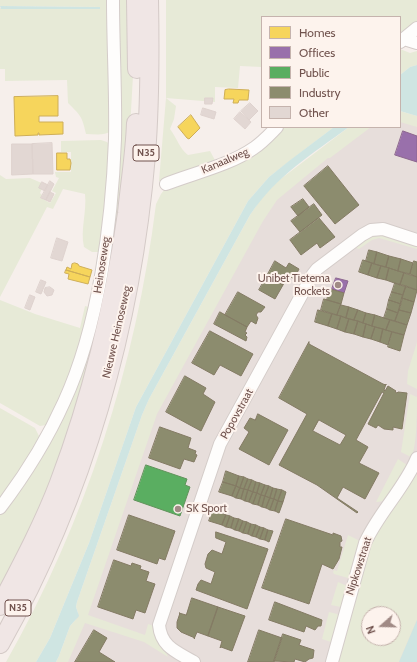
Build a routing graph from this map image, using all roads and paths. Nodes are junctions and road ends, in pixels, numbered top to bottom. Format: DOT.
graph roads {
  1 [pos="113,0"];
  2 [pos="136,0"];
  3 [pos="149,0"];
  4 [pos="417,28"];
  5 [pos="402,40"];
  6 [pos="417,43"];
  7 [pos="276,128"];
  8 [pos="166,184"];
  9 [pos="417,240"];
  10 [pos="417,458"];
  11 [pos="0,508"];
  12 [pos="0,606"];
  13 [pos="0,644"];
  14 [pos="194,662"];
  15 [pos="332,662"];
  1 -- 11 [label="street, Heinoseweg"];
  2 -- 12 [label="highway, Nieuwe Heinoseweg / N35"];
  3 -- 13 [label="highway, Nieuwe Heinoseweg / N35"];
  4 -- 5 [label="street"];
  5 -- 6 [label="street"];
  7 -- 8 [label="street, Kanaalweg"];
  9 -- 14 [label="street, Popovstraat"];
  10 -- 15 [label="street, Nipkowstraat"];
}
